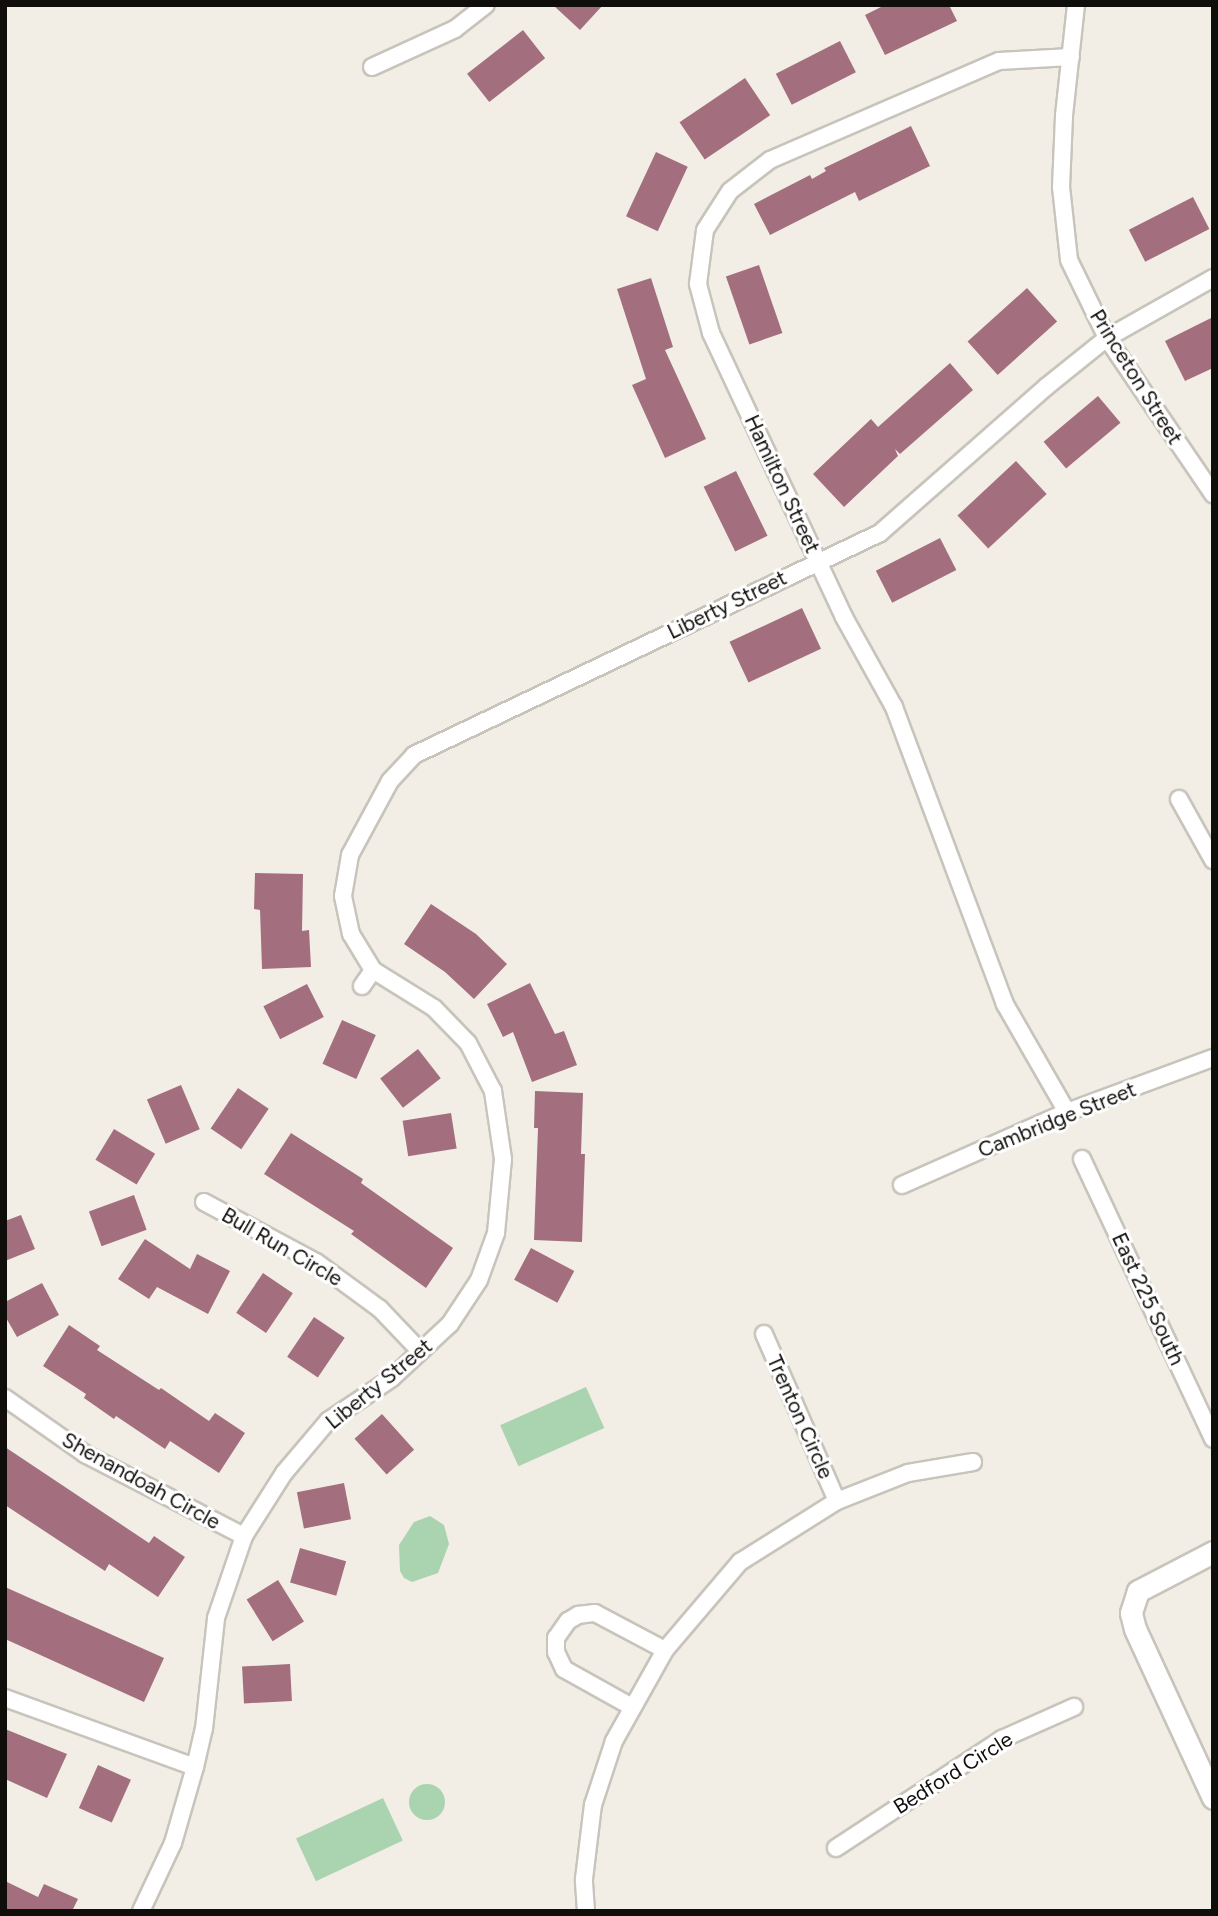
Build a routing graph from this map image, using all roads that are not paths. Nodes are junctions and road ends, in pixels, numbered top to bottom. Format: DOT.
graph roads {
  1 [pos="486,5"];
  2 [pos="1076,5"];
  3 [pos="1072,57"];
  4 [pos="372,67"];
  5 [pos="1213,278"];
  6 [pos="1107,338"];
  7 [pos="1213,494"];
  8 [pos="818,562"];
  9 [pos="1179,799"];
  10 [pos="1213,860"];
  11 [pos="373,970"];
  12 [pos="362,986"];
  13 [pos="1212,1060"];
  14 [pos="1067,1112"];
  15 [pos="1082,1159"];
  16 [pos="902,1185"];
  17 [pos="204,1202"];
  18 [pos="764,1334"];
  19 [pos="420,1351"];
  20 [pos="5,1398"];
  21 [pos="1213,1439"];
  22 [pos="973,1462"];
  23 [pos="837,1501"];
  24 [pos="244,1536"];
  25 [pos="1213,1552"];
  26 [pos="665,1650"];
  27 [pos="5,1698"];
  28 [pos="632,1707"];
  29 [pos="1074,1707"];
  30 [pos="195,1767"];
  31 [pos="1213,1798"];
  32 [pos="836,1847"];
  33 [pos="141,1911"];
  34 [pos="586,1911"];
  1 -- 4 [label="street"];
  2 -- 3 [label="street, Princeton Street"];
  3 -- 6 [label="street, Princeton Street"];
  3 -- 8 [label="street, Hamilton Street"];
  5 -- 6 [label="street, Liberty Street"];
  6 -- 7 [label="street, Princeton Street"];
  6 -- 8 [label="street, Liberty Street"];
  8 -- 11 [label="street, Liberty Street"];
  8 -- 14 [label="street, Hamilton Street"];
  9 -- 10 [label="street"];
  11 -- 12 [label="street"];
  11 -- 19 [label="street, Liberty Street"];
  13 -- 14 [label="street, Cambridge Street"];
  14 -- 16 [label="street, Cambridge Street"];
  15 -- 21 [label="street, East 225 South"];
  17 -- 19 [label="street, Bull Run Circle"];
  18 -- 23 [label="street, Trenton Circle"];
  19 -- 24 [label="street, Liberty Street"];
  20 -- 24 [label="street, Shenandoah Circle"];
  22 -- 23 [label="street"];
  23 -- 26 [label="street"];
  24 -- 30 [label="street, Liberty Street"];
  25 -- 31 [label="street"];
  26 -- 28 [label="street"];
  26 -- 28 [label="street"];
  27 -- 30 [label="street"];
  28 -- 34 [label="street"];
  29 -- 32 [label="street, Bedford Circle"];
  30 -- 33 [label="street, Liberty Street"];
}
